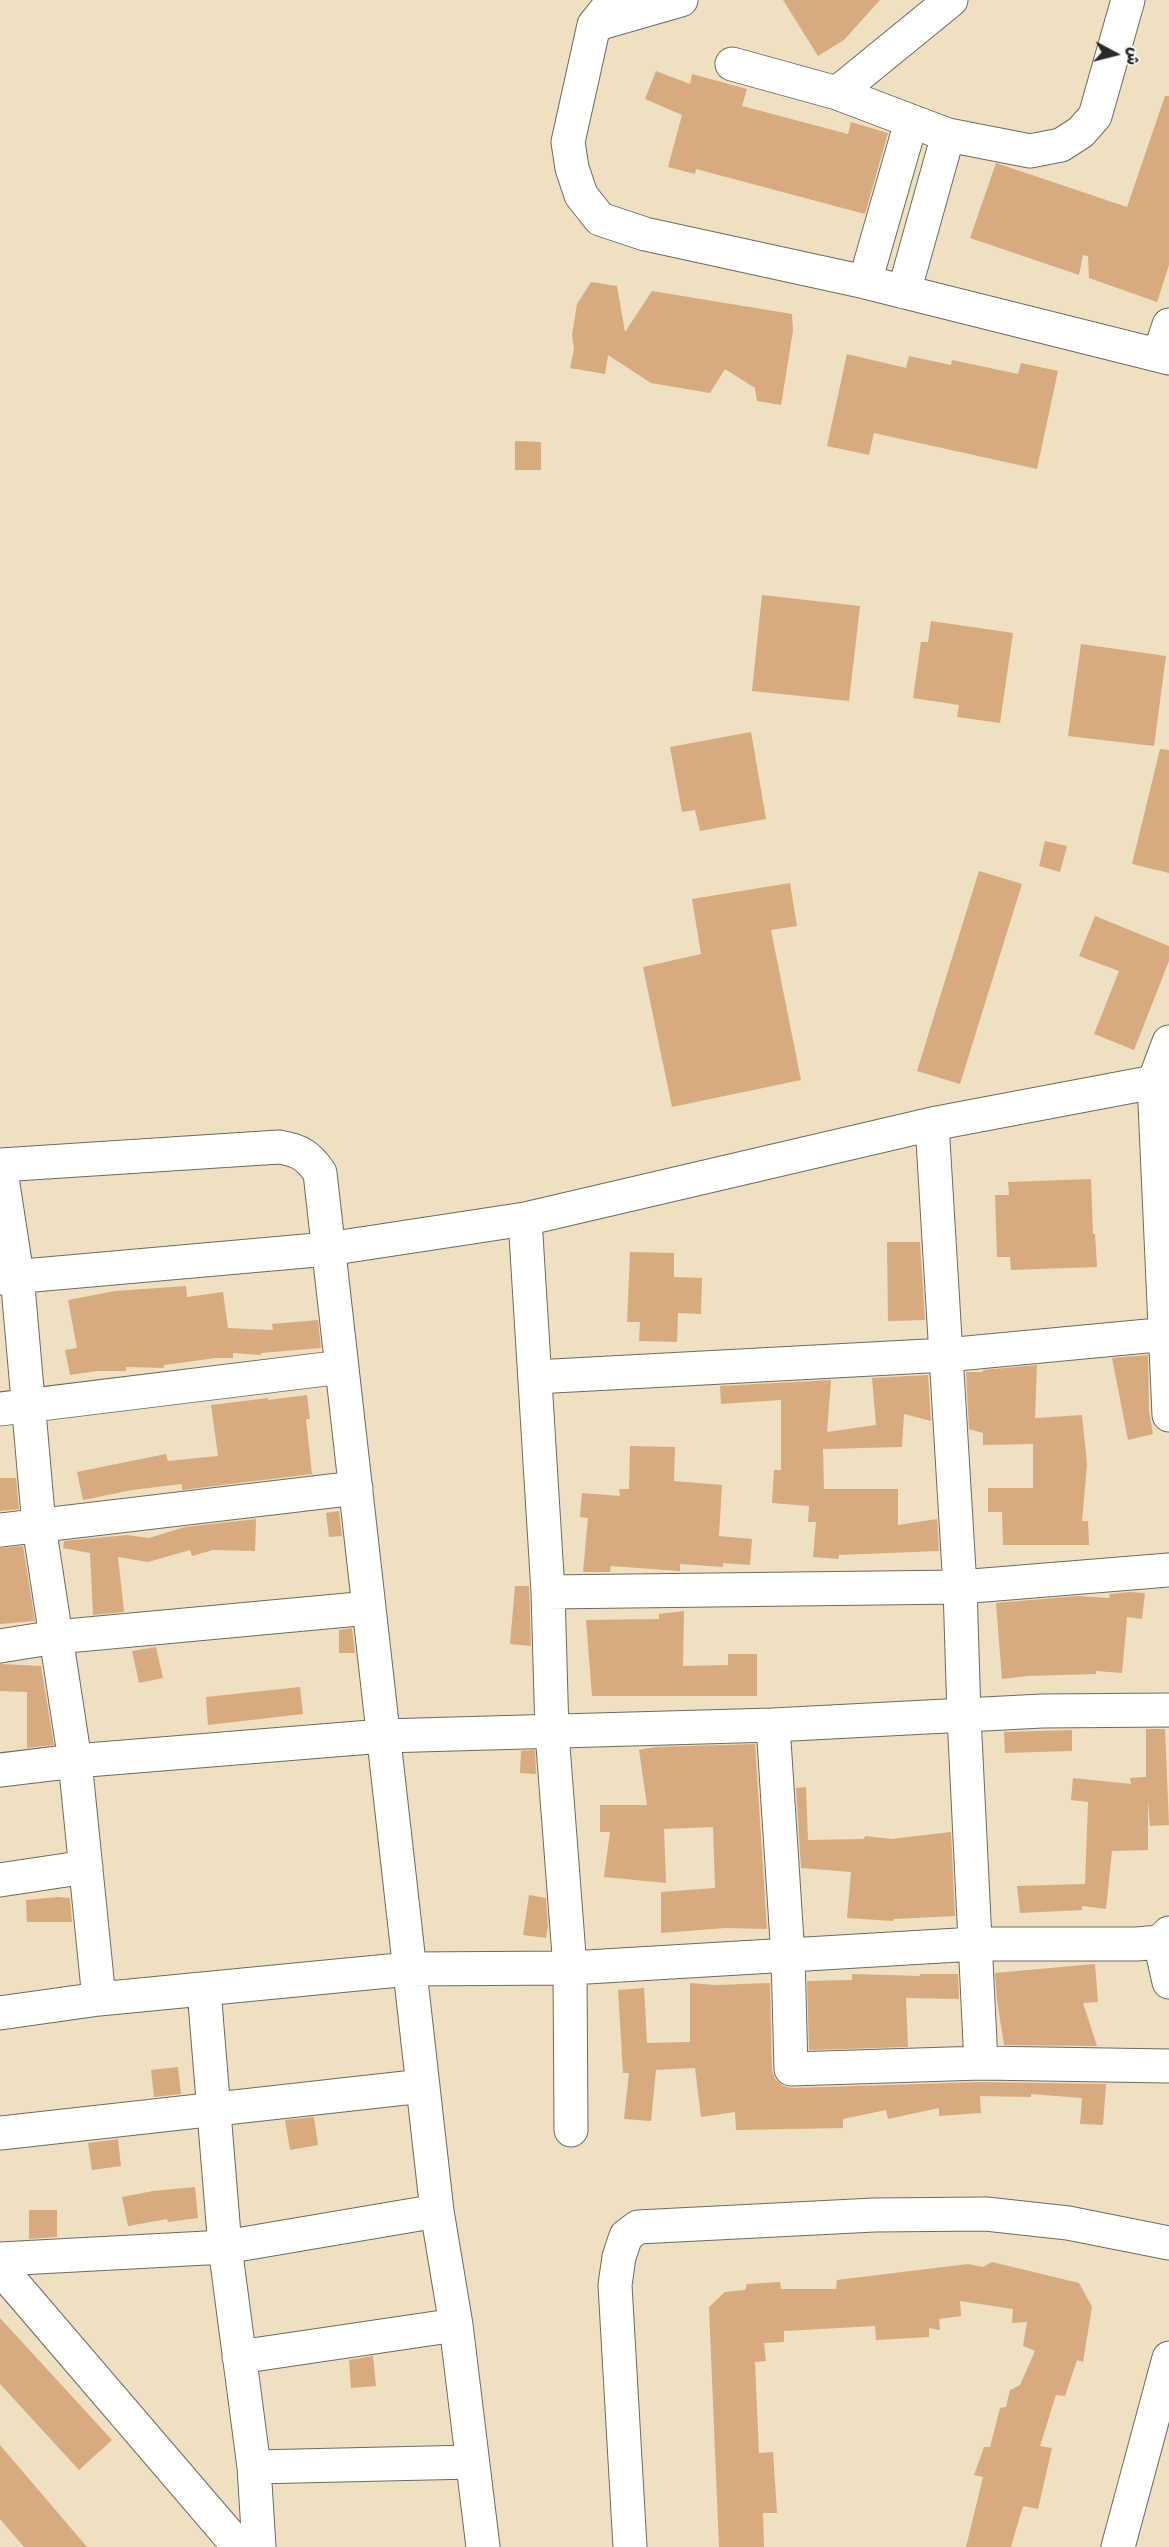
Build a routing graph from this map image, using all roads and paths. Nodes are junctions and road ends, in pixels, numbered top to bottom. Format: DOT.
graph roads {
  1 [pos="614,0"];
  2 [pos="681,0"];
  3 [pos="951,0"];
  4 [pos="1128,0"];
  5 [pos="594,25"];
  6 [pos="732,64"];
  7 [pos="837,93"];
  8 [pos="911,122"];
  9 [pos="948,135"];
  10 [pos="865,282"];
  11 [pos="903,292"];
  12 [pos="1166,346"];
  13 [pos="1169,1042"];
  14 [pos="1154,1082"];
  15 [pos="932,1124"];
  16 [pos="0,1165"];
  17 [pos="525,1219"];
  18 [pos="328,1249"];
  19 [pos="8,1277"];
  20 [pos="1168,1334"];
  21 [pos="946,1355"];
  22 [pos="342,1367"];
  23 [pos="535,1377"];
  24 [pos="15,1407"];
  25 [pos="1169,1415"];
  26 [pos="356,1488"];
  27 [pos="39,1526"];
  28 [pos="0,1530"];
  29 [pos="1169,1570"];
  30 [pos="960,1587"];
  31 [pos="548,1592"];
  32 [pos="369,1608"];
  33 [pos="56,1636"];
  34 [pos="0,1646"];
  35 [pos="1169,1710"];
  36 [pos="964,1716"];
  37 [pos="772,1725"];
  38 [pos="552,1733"];
  39 [pos="383,1736"];
  40 [pos="75,1761"];
  41 [pos="0,1770"];
  42 [pos="86,1867"];
  43 [pos="0,1880"];
  44 [pos="1164,1937"];
  45 [pos="975,1944"];
  46 [pos="788,1957"];
  47 [pos="570,1968"];
  48 [pos="409,1969"];
  49 [pos="1169,1982"];
  50 [pos="204,1990"];
  51 [pos="99,1999"];
  52 [pos="0,2013"];
  53 [pos="981,2063"];
  54 [pos="1169,2066"];
  55 [pos="423,2086"];
  56 [pos="215,2107"];
  57 [pos="571,2130"];
  58 [pos="0,2133"];
  59 [pos="437,2211"];
  60 [pos="1169,2243"];
  61 [pos="225,2247"];
  62 [pos="0,2259"];
  63 [pos="0,2268"];
  64 [pos="456,2325"];
  65 [pos="239,2357"];
  66 [pos="1169,2358"];
  67 [pos="472,2462"];
  68 [pos="254,2467"];
  69 [pos="239,2547"];
  70 [pos="259,2547"];
  71 [pos="483,2547"];
  72 [pos="630,2547"];
  73 [pos="1118,2547"];
  1 -- 5 [label="street"];
  2 -- 5 [label="street"];
  3 -- 7 [label="street"];
  4 -- 9 [label="street"];
  5 -- 10 [label="street"];
  6 -- 7 [label="street"];
  7 -- 8 [label="street"];
  8 -- 9 [label="street"];
  8 -- 10 [label="street"];
  9 -- 11 [label="street"];
  10 -- 11 [label="street"];
  11 -- 12 [label="street"];
  13 -- 14 [label="street"];
  14 -- 15 [label="street"];
  14 -- 20 [label="street"];
  15 -- 17 [label="street"];
  15 -- 21 [label="street"];
  16 -- 18 [label="street"];
  16 -- 19 [label="street"];
  17 -- 18 [label="street"];
  17 -- 23 [label="street"];
  18 -- 19 [label="street"];
  18 -- 22 [label="street"];
  19 -- 24 [label="street"];
  20 -- 21 [label="street"];
  20 -- 25 [label="street"];
  21 -- 23 [label="street"];
  21 -- 30 [label="street"];
  22 -- 24 [label="street"];
  22 -- 26 [label="street"];
  23 -- 31 [label="street"];
  24 -- 27 [label="street"];
  26 -- 27 [label="street"];
  26 -- 32 [label="street"];
  27 -- 28 [label="street"];
  27 -- 33 [label="street"];
  29 -- 30 [label="street"];
  30 -- 31 [label="street"];
  30 -- 36 [label="street"];
  31 -- 38 [label="street"];
  32 -- 33 [label="street"];
  32 -- 39 [label="street"];
  33 -- 34 [label="street"];
  33 -- 40 [label="street"];
  35 -- 36 [label="street"];
  36 -- 37 [label="street"];
  36 -- 45 [label="street"];
  37 -- 38 [label="street"];
  37 -- 46 [label="street"];
  38 -- 39 [label="street"];
  38 -- 47 [label="street"];
  39 -- 40 [label="street"];
  39 -- 48 [label="street"];
  40 -- 41 [label="street"];
  40 -- 42 [label="street"];
  42 -- 43 [label="street"];
  42 -- 51 [label="street"];
  44 -- 45 [label="street"];
  44 -- 49 [label="street"];
  45 -- 46 [label="street"];
  45 -- 53 [label="street"];
  46 -- 47 [label="street"];
  46 -- 53 [label="street"];
  47 -- 48 [label="street"];
  47 -- 57 [label="street"];
  48 -- 50 [label="street"];
  48 -- 55 [label="street"];
  50 -- 51 [label="street"];
  50 -- 56 [label="street"];
  51 -- 52 [label="street"];
  53 -- 54 [label="street"];
  55 -- 56 [label="street"];
  55 -- 59 [label="street"];
  56 -- 58 [label="street"];
  56 -- 61 [label="street"];
  59 -- 61 [label="street"];
  59 -- 64 [label="street"];
  60 -- 72 [label="street"];
  61 -- 62 [label="street"];
  61 -- 65 [label="street"];
  63 -- 69 [label="street"];
  64 -- 65 [label="street"];
  64 -- 67 [label="street"];
  65 -- 68 [label="street"];
  66 -- 73 [label="street"];
  67 -- 68 [label="street"];
  67 -- 71 [label="street"];
  68 -- 70 [label="street"];
}
